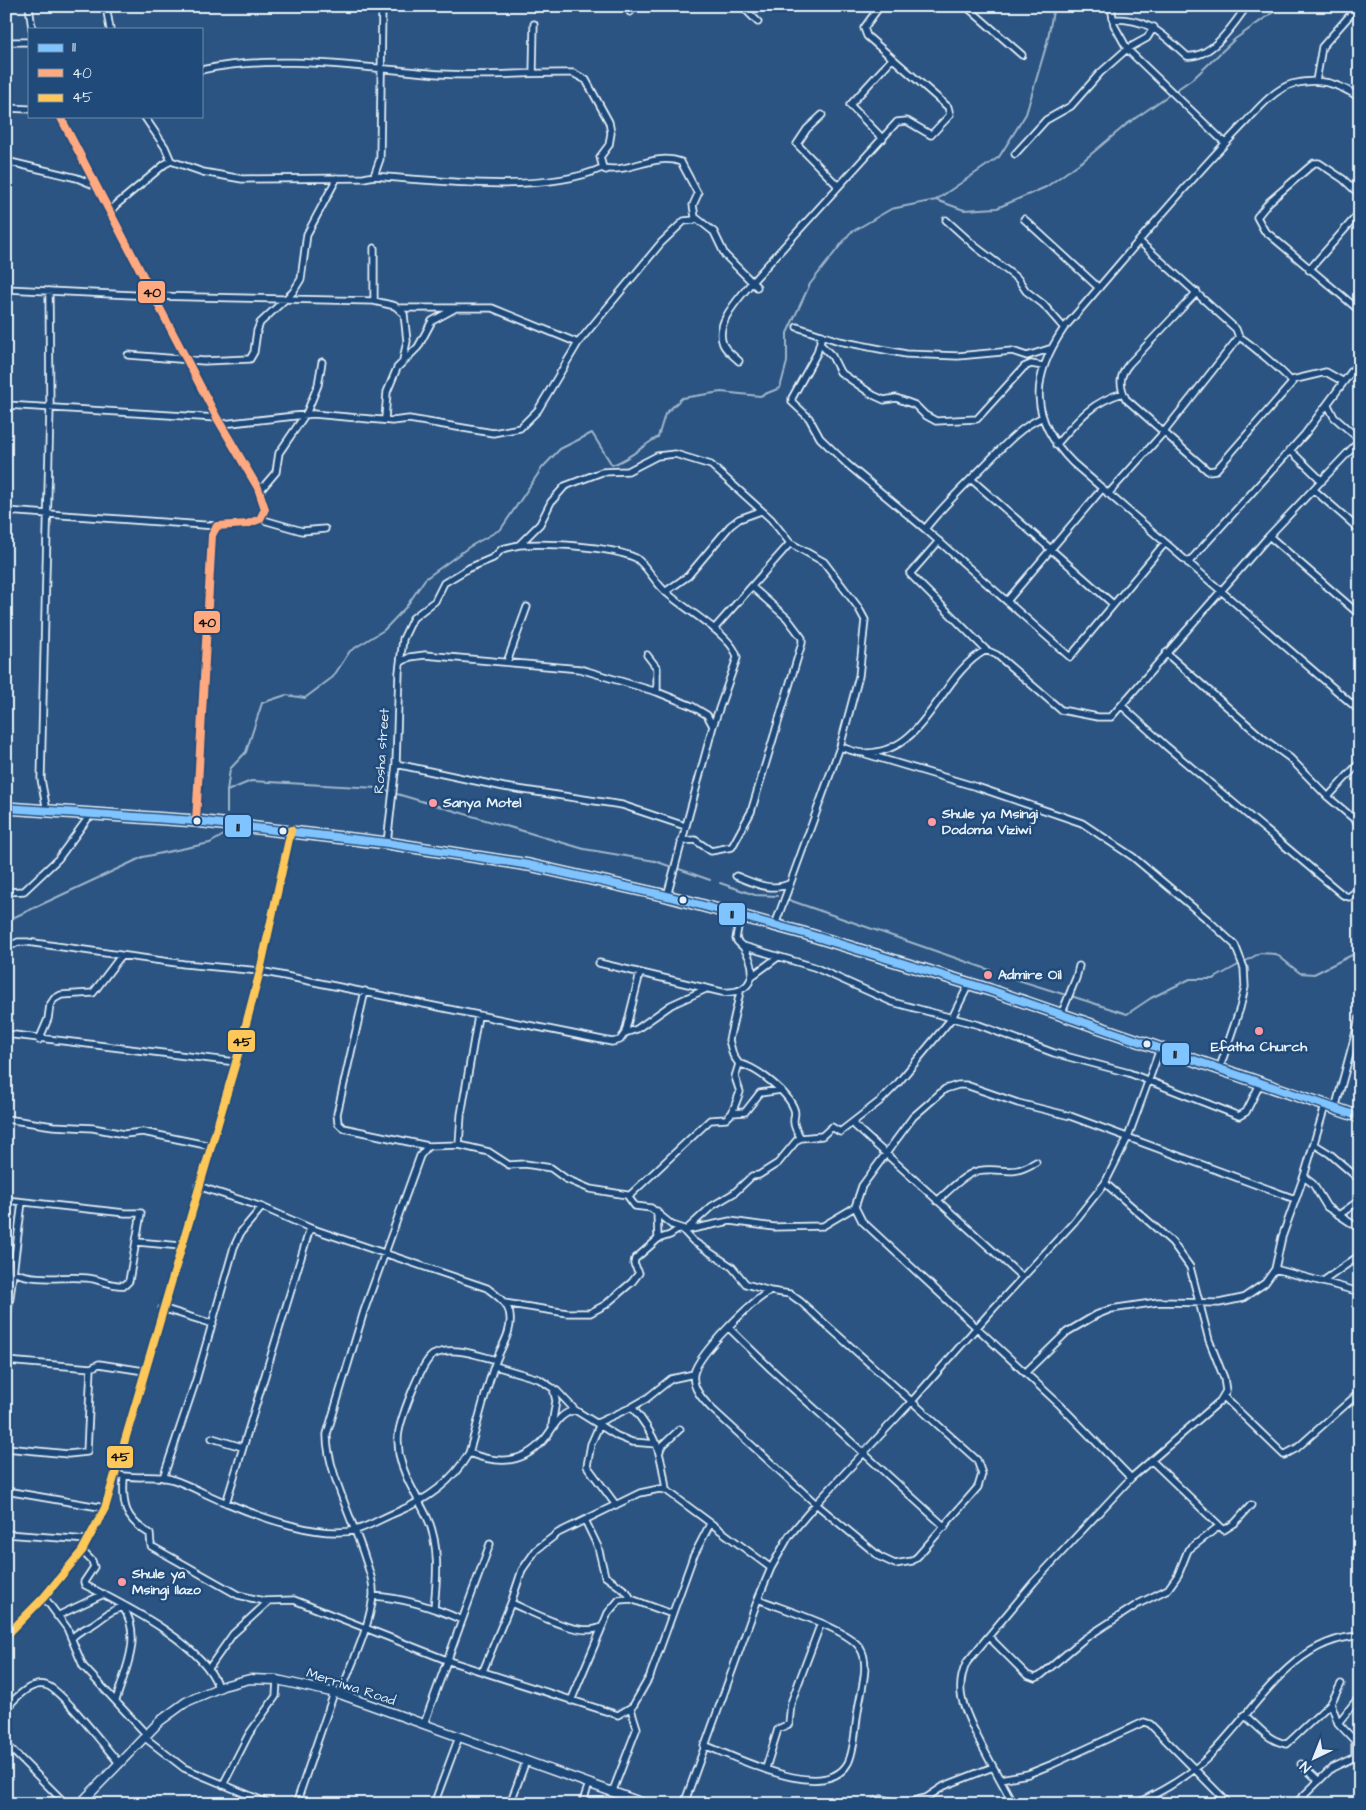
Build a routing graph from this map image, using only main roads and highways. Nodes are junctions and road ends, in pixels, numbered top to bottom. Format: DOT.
graph roads {
  1 [pos="6,808"];
  2 [pos="1360,1117"];
  1 -- 2 [label="highway"];
}
